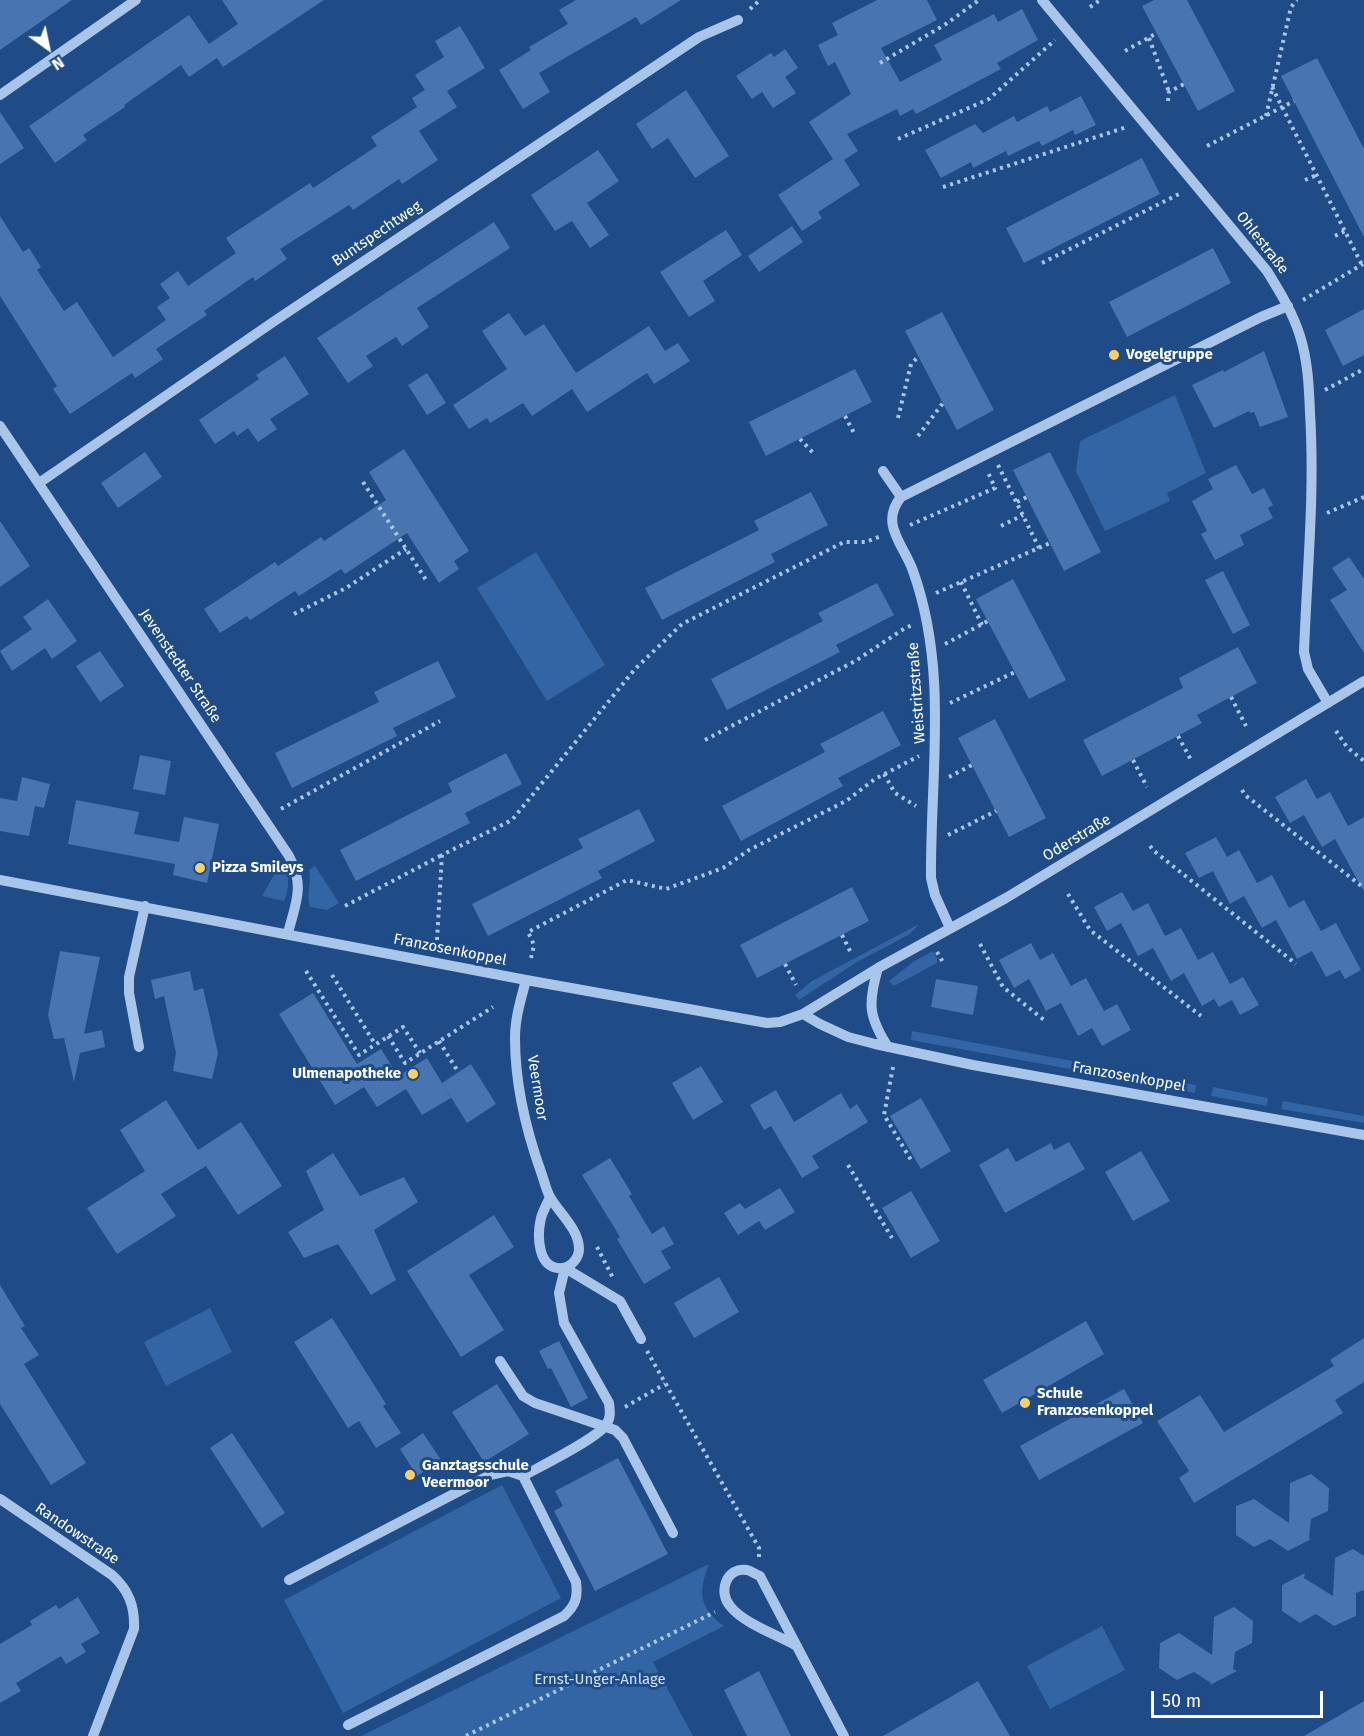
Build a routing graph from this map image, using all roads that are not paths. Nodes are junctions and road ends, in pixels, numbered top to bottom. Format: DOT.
graph roads {
  1 [pos="136,0"];
  2 [pos="1042,0"];
  3 [pos="738,20"];
  4 [pos="0,95"];
  5 [pos="1288,306"];
  6 [pos="0,426"];
  7 [pos="883,471"];
  8 [pos="39,483"];
  9 [pos="901,497"];
  10 [pos="1364,681"];
  11 [pos="1328,703"];
  12 [pos="0,880"];
  13 [pos="145,906"];
  14 [pos="950,928"];
  15 [pos="288,933"];
  16 [pos="878,968"];
  17 [pos="526,980"];
  18 [pos="803,1014"];
  19 [pos="139,1047"];
  20 [pos="888,1047"];
  21 [pos="1364,1135"];
  22 [pos="550,1197"];
  23 [pos="565,1268"];
  24 [pos="641,1340"];
  25 [pos="500,1361"];
  26 [pos="606,1426"];
  27 [pos="523,1476"];
  28 [pos="0,1499"];
  29 [pos="673,1533"];
  30 [pos="289,1580"];
  31 [pos="795,1645"];
  32 [pos="348,1725"];
  33 [pos="93,1736"];
  34 [pos="844,1736"];
  1 -- 4 [label="street"];
  2 -- 5 [label="street, Ohlestraße"];
  3 -- 8 [label="street, Buntspechtweg"];
  5 -- 9 [label="street"];
  5 -- 11 [label="street, Ohlestraße"];
  6 -- 8 [label="street, Jevenstedter Straße"];
  7 -- 9 [label="street"];
  8 -- 15 [label="street, Jevenstedter Straße"];
  9 -- 14 [label="street, Weistritzstraße"];
  10 -- 11 [label="street, Oderstraße"];
  11 -- 14 [label="street, Oderstraße"];
  12 -- 13 [label="street, Franzosenkoppel"];
  13 -- 15 [label="street, Franzosenkoppel"];
  13 -- 19 [label="street"];
  14 -- 16 [label="street, Oderstraße"];
  15 -- 17 [label="street, Franzosenkoppel"];
  16 -- 18 [label="street, Oderstraße"];
  16 -- 20 [label="street"];
  17 -- 18 [label="street, Franzosenkoppel"];
  17 -- 22 [label="street, Veermoor"];
  18 -- 20 [label="street, Franzosenkoppel"];
  20 -- 21 [label="street, Franzosenkoppel"];
  22 -- 23 [label="street, Veermoor"];
  22 -- 23 [label="street"];
  23 -- 24 [label="street"];
  23 -- 26 [label="street"];
  25 -- 26 [label="street"];
  26 -- 27 [label="street"];
  26 -- 29 [label="street"];
  27 -- 30 [label="street"];
  27 -- 32 [label="street"];
  28 -- 33 [label="street, Randowstraße"];
  31 -- 31 [label="street"];
  31 -- 34 [label="street"];
}
